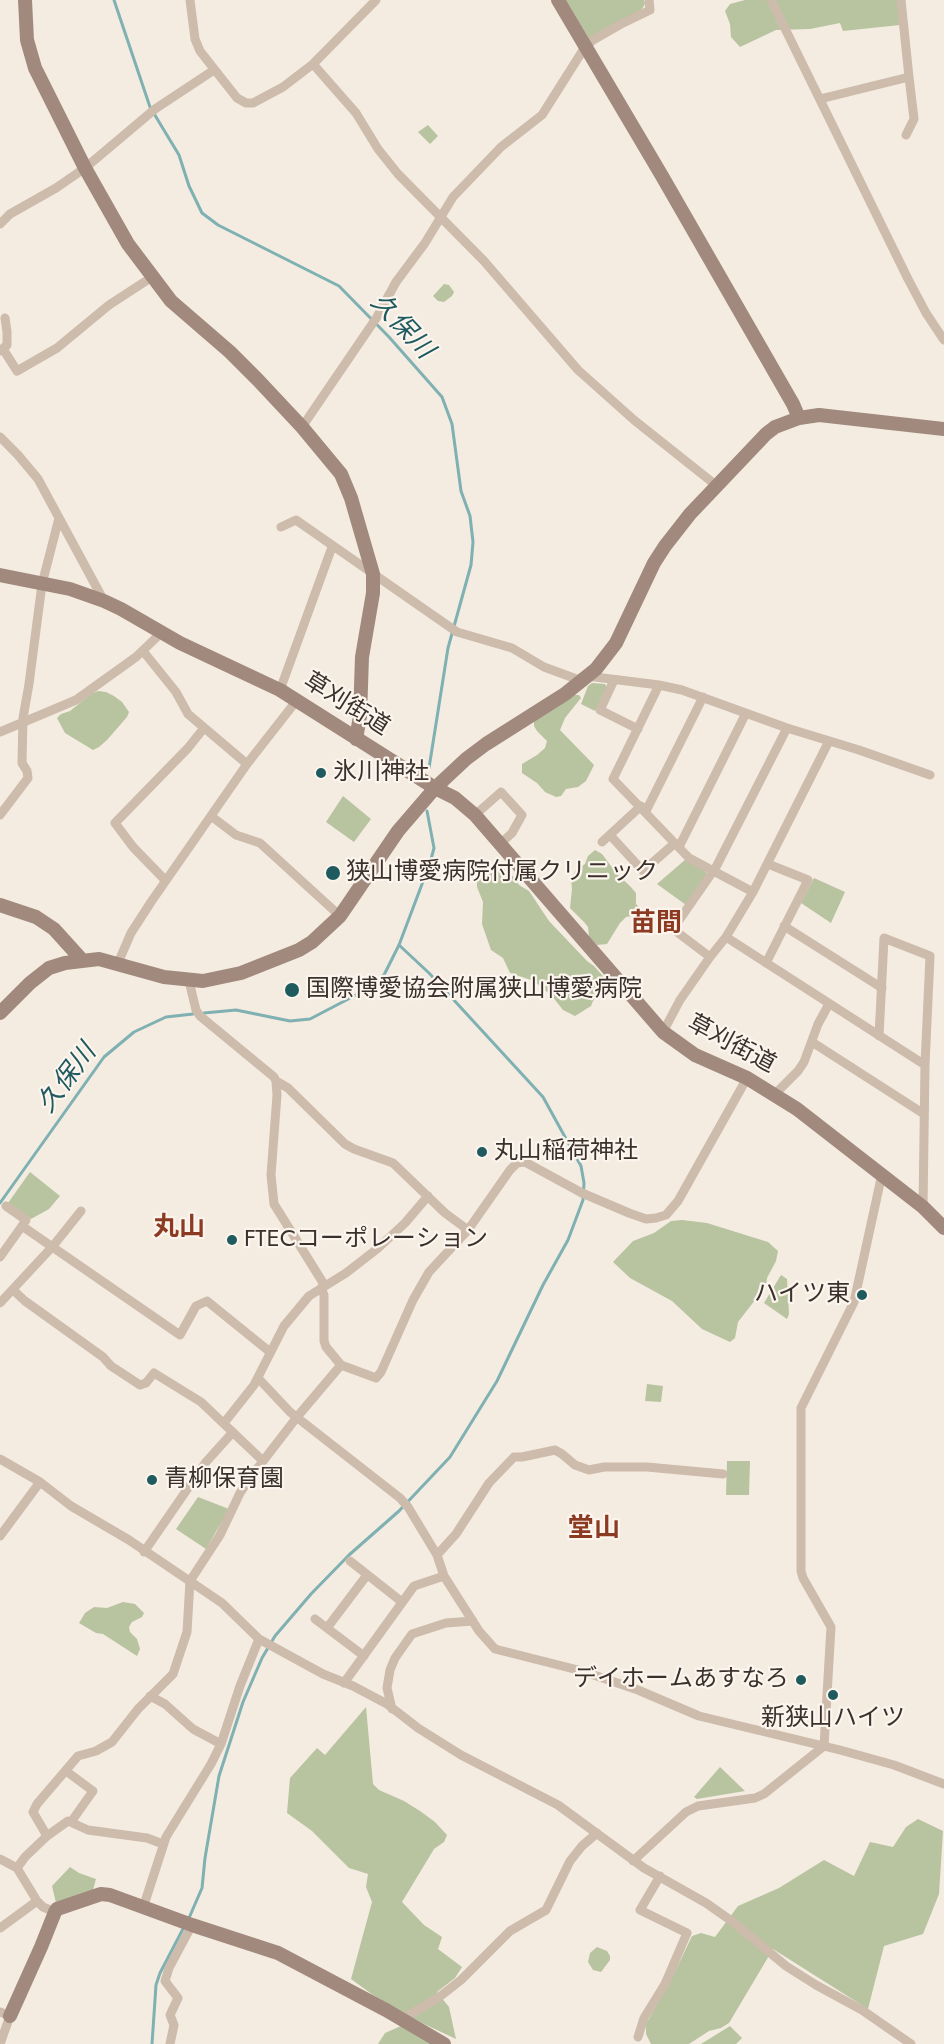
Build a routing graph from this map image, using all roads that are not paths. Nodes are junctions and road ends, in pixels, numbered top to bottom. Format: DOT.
graph roads {
  1 [pos="25,0"];
  2 [pos="190,0"];
  3 [pos="376,0"];
  4 [pos="558,0"];
  5 [pos="650,0"];
  6 [pos="771,0"];
  7 [pos="901,0"];
  8 [pos="585,47"];
  9 [pos="313,64"];
  10 [pos="214,70"];
  11 [pos="909,77"];
  12 [pos="820,99"];
  13 [pos="906,135"];
  14 [pos="85,168"];
  15 [pos="440,218"];
  16 [pos="0,224"];
  17 [pos="152,277"];
  18 [pos="5,318"];
  19 [pos="944,340"];
  20 [pos="2,350"];
  21 [pos="799,418"];
  22 [pos="302,427"];
  23 [pos="944,429"];
  24 [pos="0,437"];
  25 [pos="717,486"];
  26 [pos="60,518"];
  27 [pos="281,527"];
  28 [pos="332,547"];
  29 [pos="373,574"];
  30 [pos="0,575"];
  31 [pos="42,584"];
  32 [pos="104,601"];
  33 [pos="161,633"];
  34 [pos="143,651"];
  35 [pos="585,679"];
  36 [pos="614,680"];
  37 [pos="659,685"];
  38 [pos="280,690"];
  39 [pos="702,697"];
  40 [pos="297,700"];
  41 [pos="746,713"];
  42 [pos="23,723"];
  43 [pos="204,728"];
  44 [pos="788,728"];
  45 [pos="638,729"];
  46 [pos="0,732"];
  47 [pos="356,738"];
  48 [pos="829,741"];
  49 [pos="247,764"];
  50 [pos="930,775"];
  51 [pos="435,788"];
  52 [pos="643,809"];
  53 [pos="0,815"];
  54 [pos="475,815"];
  55 [pos="211,816"];
  56 [pos="610,835"];
  57 [pos="602,843"];
  58 [pos="500,844"];
  59 [pos="677,845"];
  60 [pos="768,864"];
  61 [pos="713,871"];
  62 [pos="165,880"];
  63 [pos="753,892"];
  64 [pos="0,905"];
  65 [pos="340,916"];
  66 [pos="784,926"];
  67 [pos="726,937"];
  68 [pos="710,957"];
  69 [pos="82,960"];
  70 [pos="118,963"];
  71 [pos="765,963"];
  72 [pos="189,981"];
  73 [pos="882,988"];
  74 [pos="829,1004"];
  75 [pos="0,1013"];
  76 [pos="663,1032"];
  77 [pos="879,1036"];
  78 [pos="812,1042"];
  79 [pos="925,1065"];
  80 [pos="747,1078"];
  81 [pos="276,1081"];
  82 [pos="775,1094"];
  83 [pos="924,1114"];
  84 [pos="882,1174"];
  85 [pos="428,1196"];
  86 [pos="6,1206"];
  87 [pos="923,1207"];
  88 [pos="81,1211"];
  89 [pos="22,1226"];
  90 [pos="944,1228"];
  91 [pos="468,1230"];
  92 [pos="53,1246"];
  93 [pos="0,1257"];
  94 [pos="323,1287"];
  95 [pos="14,1290"];
  96 [pos="0,1303"];
  97 [pos="270,1352"];
  98 [pos="341,1365"];
  99 [pos="258,1378"];
  100 [pos="297,1417"];
  101 [pos="224,1423"];
  102 [pos="233,1432"];
  103 [pos="0,1459"];
  104 [pos="263,1461"];
  105 [pos="723,1474"];
  106 [pos="40,1482"];
  107 [pos="0,1536"];
  108 [pos="144,1552"];
  109 [pos="437,1555"];
  110 [pos="350,1561"];
  111 [pos="368,1575"];
  112 [pos="444,1576"];
  113 [pos="190,1581"];
  114 [pos="402,1602"];
  115 [pos="315,1619"];
  116 [pos="473,1621"];
  117 [pos="327,1628"];
  118 [pos="264,1642"];
  119 [pos="364,1656"];
  120 [pos="344,1683"];
  121 [pos="150,1696"];
  122 [pos="392,1709"];
  123 [pos="220,1744"];
  124 [pos="824,1746"];
  125 [pos="66,1771"];
  126 [pos="944,1784"];
  127 [pos="71,1822"];
  128 [pos="597,1833"];
  129 [pos="47,1836"];
  130 [pos="163,1844"];
  131 [pos="0,1859"];
  132 [pos="633,1861"];
  133 [pos="17,1868"];
  134 [pos="660,1876"];
  135 [pos="37,1901"];
  136 [pos="143,1908"];
  137 [pos="55,1912"];
  138 [pos="187,1924"];
  139 [pos="0,1929"];
  140 [pos="5,2014"];
  141 [pos="402,2019"];
  142 [pos="638,2037"];
  143 [pos="0,2044"];
  144 [pos="170,2044"];
  145 [pos="444,2044"];
  146 [pos="911,2044"];
  1 -- 14 [label="street"];
  2 -- 10 [label="street"];
  3 -- 9 [label="street"];
  4 -- 8 [label="street"];
  5 -- 8 [label="street"];
  6 -- 12 [label="street"];
  7 -- 11 [label="street"];
  8 -- 15 [label="street"];
  8 -- 21 [label="street"];
  9 -- 10 [label="street"];
  9 -- 15 [label="street"];
  10 -- 14 [label="street"];
  11 -- 12 [label="street"];
  11 -- 13 [label="street"];
  12 -- 19 [label="street"];
  14 -- 16 [label="street"];
  14 -- 17 [label="street"];
  15 -- 22 [label="street"];
  15 -- 25 [label="street"];
  17 -- 20 [label="street"];
  17 -- 22 [label="street"];
  18 -- 20 [label="street"];
  21 -- 23 [label="street"];
  21 -- 25 [label="street"];
  22 -- 29 [label="street"];
  24 -- 26 [label="street"];
  25 -- 35 [label="street"];
  26 -- 31 [label="street"];
  26 -- 32 [label="street"];
  27 -- 28 [label="street"];
  28 -- 29 [label="street"];
  28 -- 38 [label="street"];
  29 -- 35 [label="street"];
  29 -- 47 [label="street"];
  30 -- 31 [label="street, 草刈街道"];
  31 -- 32 [label="street, 草刈街道"];
  31 -- 42 [label="street"];
  32 -- 33 [label="street, 草刈街道"];
  33 -- 34 [label="street"];
  33 -- 38 [label="street, 草刈街道"];
  34 -- 42 [label="street"];
  34 -- 43 [label="street"];
  35 -- 36 [label="street"];
  35 -- 51 [label="street"];
  36 -- 37 [label="street"];
  36 -- 45 [label="street"];
  37 -- 39 [label="street"];
  37 -- 45 [label="street"];
  38 -- 40 [label="street, 草刈街道"];
  39 -- 41 [label="street"];
  39 -- 52 [label="street"];
  40 -- 47 [label="street, 草刈街道"];
  40 -- 49 [label="street"];
  41 -- 44 [label="street"];
  41 -- 59 [label="street"];
  42 -- 46 [label="street"];
  42 -- 53 [label="street"];
  43 -- 49 [label="street"];
  43 -- 62 [label="street"];
  44 -- 48 [label="street"];
  44 -- 61 [label="street"];
  45 -- 52 [label="street"];
  47 -- 51 [label="street, 草刈街道"];
  48 -- 50 [label="street"];
  48 -- 60 [label="street"];
  49 -- 55 [label="street"];
  51 -- 54 [label="street, 草刈街道"];
  51 -- 65 [label="street"];
  52 -- 56 [label="street"];
  52 -- 59 [label="street"];
  54 -- 58 [label="street, 草刈街道"];
  54 -- 58 [label="street"];
  55 -- 62 [label="street"];
  55 -- 65 [label="street"];
  56 -- 57 [label="street"];
  56 -- 59 [label="street"];
  58 -- 76 [label="street, 草刈街道"];
  59 -- 61 [label="street"];
  60 -- 63 [label="street"];
  60 -- 66 [label="street"];
  61 -- 63 [label="street"];
  61 -- 68 [label="street"];
  62 -- 70 [label="street"];
  63 -- 67 [label="street"];
  64 -- 69 [label="street"];
  65 -- 72 [label="street"];
  66 -- 71 [label="street"];
  66 -- 73 [label="street"];
  67 -- 68 [label="street"];
  67 -- 71 [label="street"];
  68 -- 76 [label="street"];
  69 -- 70 [label="street"];
  69 -- 75 [label="street"];
  70 -- 72 [label="street"];
  71 -- 74 [label="street"];
  72 -- 81 [label="street"];
  73 -- 77 [label="street"];
  73 -- 79 [label="street"];
  74 -- 77 [label="street"];
  74 -- 78 [label="street"];
  76 -- 80 [label="street, 草刈街道"];
  77 -- 79 [label="street"];
  78 -- 82 [label="street"];
  78 -- 83 [label="street"];
  79 -- 83 [label="street"];
  80 -- 82 [label="street, 草刈街道"];
  80 -- 91 [label="street"];
  81 -- 85 [label="street"];
  81 -- 94 [label="street"];
  82 -- 84 [label="street, 草刈街道"];
  83 -- 87 [label="street"];
  84 -- 87 [label="street, 草刈街道"];
  84 -- 124 [label="street"];
  85 -- 91 [label="street"];
  85 -- 94 [label="street"];
  86 -- 89 [label="street"];
  87 -- 90 [label="street, 草刈街道"];
  88 -- 92 [label="street"];
  89 -- 92 [label="street"];
  89 -- 93 [label="street"];
  91 -- 98 [label="street"];
  92 -- 95 [label="street"];
  92 -- 97 [label="street"];
  94 -- 97 [label="street"];
  94 -- 98 [label="street"];
  95 -- 96 [label="street"];
  95 -- 101 [label="street"];
  97 -- 99 [label="street"];
  98 -- 100 [label="street"];
  99 -- 100 [label="street"];
  99 -- 101 [label="street"];
  100 -- 104 [label="street"];
  100 -- 109 [label="street"];
  101 -- 102 [label="street"];
  102 -- 104 [label="street"];
  102 -- 108 [label="street"];
  103 -- 106 [label="street"];
  104 -- 113 [label="street"];
  105 -- 109 [label="street"];
  106 -- 107 [label="street"];
  106 -- 108 [label="street"];
  108 -- 113 [label="street"];
  109 -- 112 [label="street"];
  110 -- 111 [label="street"];
  111 -- 114 [label="street"];
  111 -- 117 [label="street"];
  112 -- 114 [label="street"];
  112 -- 116 [label="street"];
  113 -- 118 [label="street"];
  113 -- 121 [label="street"];
  114 -- 119 [label="street"];
  115 -- 117 [label="street"];
  116 -- 122 [label="street"];
  116 -- 124 [label="street"];
  117 -- 119 [label="street"];
  118 -- 120 [label="street"];
  118 -- 123 [label="street"];
  119 -- 120 [label="street"];
  120 -- 122 [label="street"];
  121 -- 123 [label="street"];
  121 -- 125 [label="street"];
  122 -- 128 [label="street"];
  123 -- 130 [label="street"];
  124 -- 126 [label="street"];
  124 -- 132 [label="street"];
  125 -- 127 [label="street"];
  125 -- 129 [label="street"];
  127 -- 129 [label="street"];
  127 -- 130 [label="street"];
  128 -- 132 [label="street"];
  128 -- 141 [label="street"];
  129 -- 133 [label="street"];
  130 -- 136 [label="street"];
  131 -- 133 [label="street"];
  132 -- 134 [label="street"];
  133 -- 135 [label="street"];
  134 -- 142 [label="street"];
  134 -- 146 [label="street"];
  135 -- 137 [label="street"];
  135 -- 139 [label="street"];
  136 -- 137 [label="street"];
  136 -- 138 [label="street"];
  137 -- 140 [label="street"];
  138 -- 141 [label="street"];
  138 -- 144 [label="street"];
  140 -- 143 [label="street"];
  141 -- 145 [label="street"];
}
